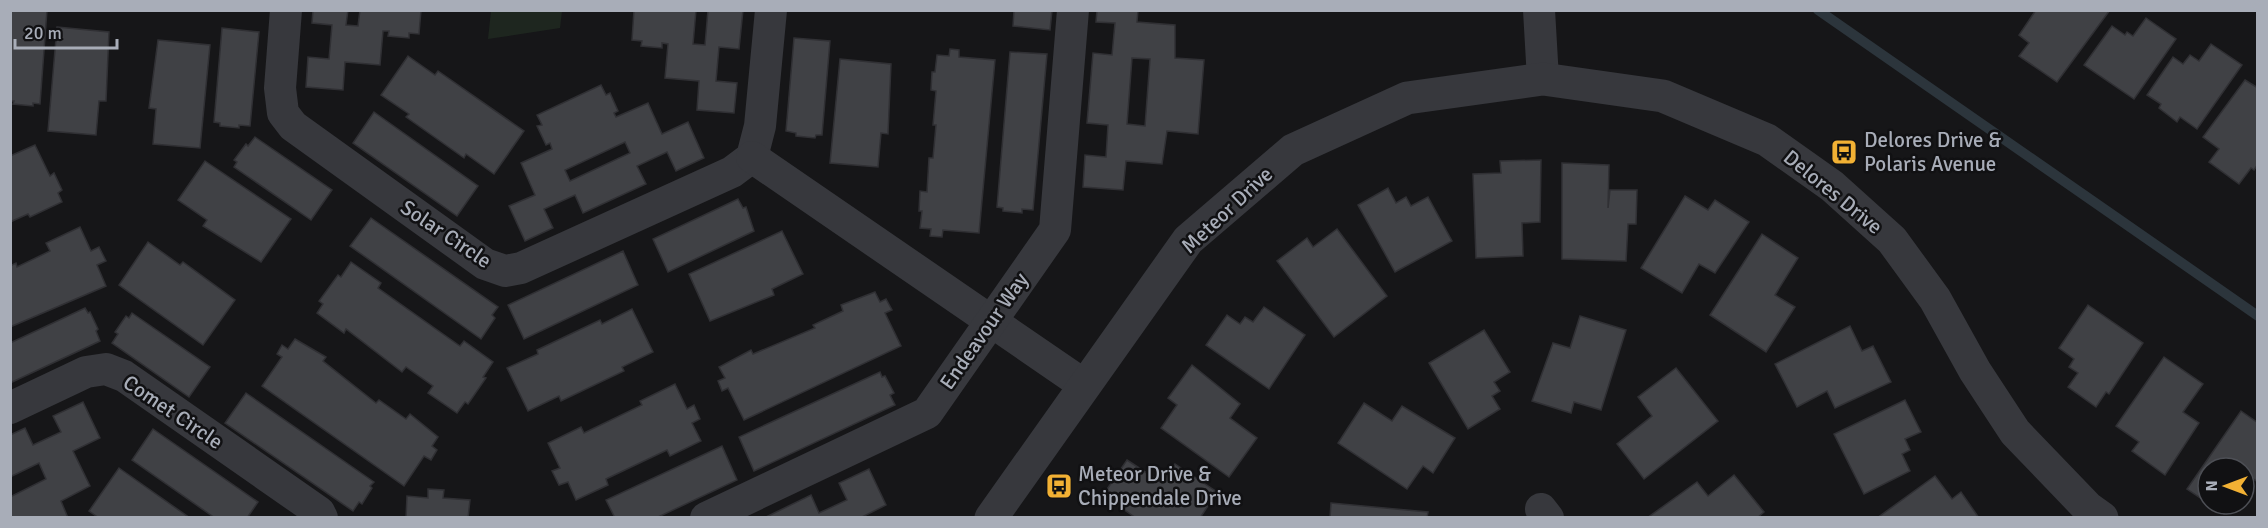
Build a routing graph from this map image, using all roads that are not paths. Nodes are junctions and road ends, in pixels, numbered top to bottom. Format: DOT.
graph roads {
  1 [pos="286,10"];
  2 [pos="771,10"];
  3 [pos="1073,10"];
  4 [pos="1539,10"];
  5 [pos="1543,79"];
  6 [pos="752,157"];
  7 [pos="992,319"];
  8 [pos="1084,385"];
  9 [pos="10,408"];
  10 [pos="322,518"];
  11 [pos="706,518"];
  12 [pos="991,518"];
  13 [pos="2102,518"];
  1 -- 6 [label="street, Solar Circle"];
  2 -- 6 [label="street"];
  3 -- 7 [label="street, Endeavour Way"];
  4 -- 5 [label="street"];
  5 -- 8 [label="street, Meteor Drive"];
  5 -- 13 [label="street, Delores Drive"];
  6 -- 7 [label="street"];
  7 -- 8 [label="street"];
  7 -- 11 [label="street, Endeavour Way"];
  8 -- 12 [label="street, Meteor Drive"];
  9 -- 10 [label="street, Comet Circle"];
}
